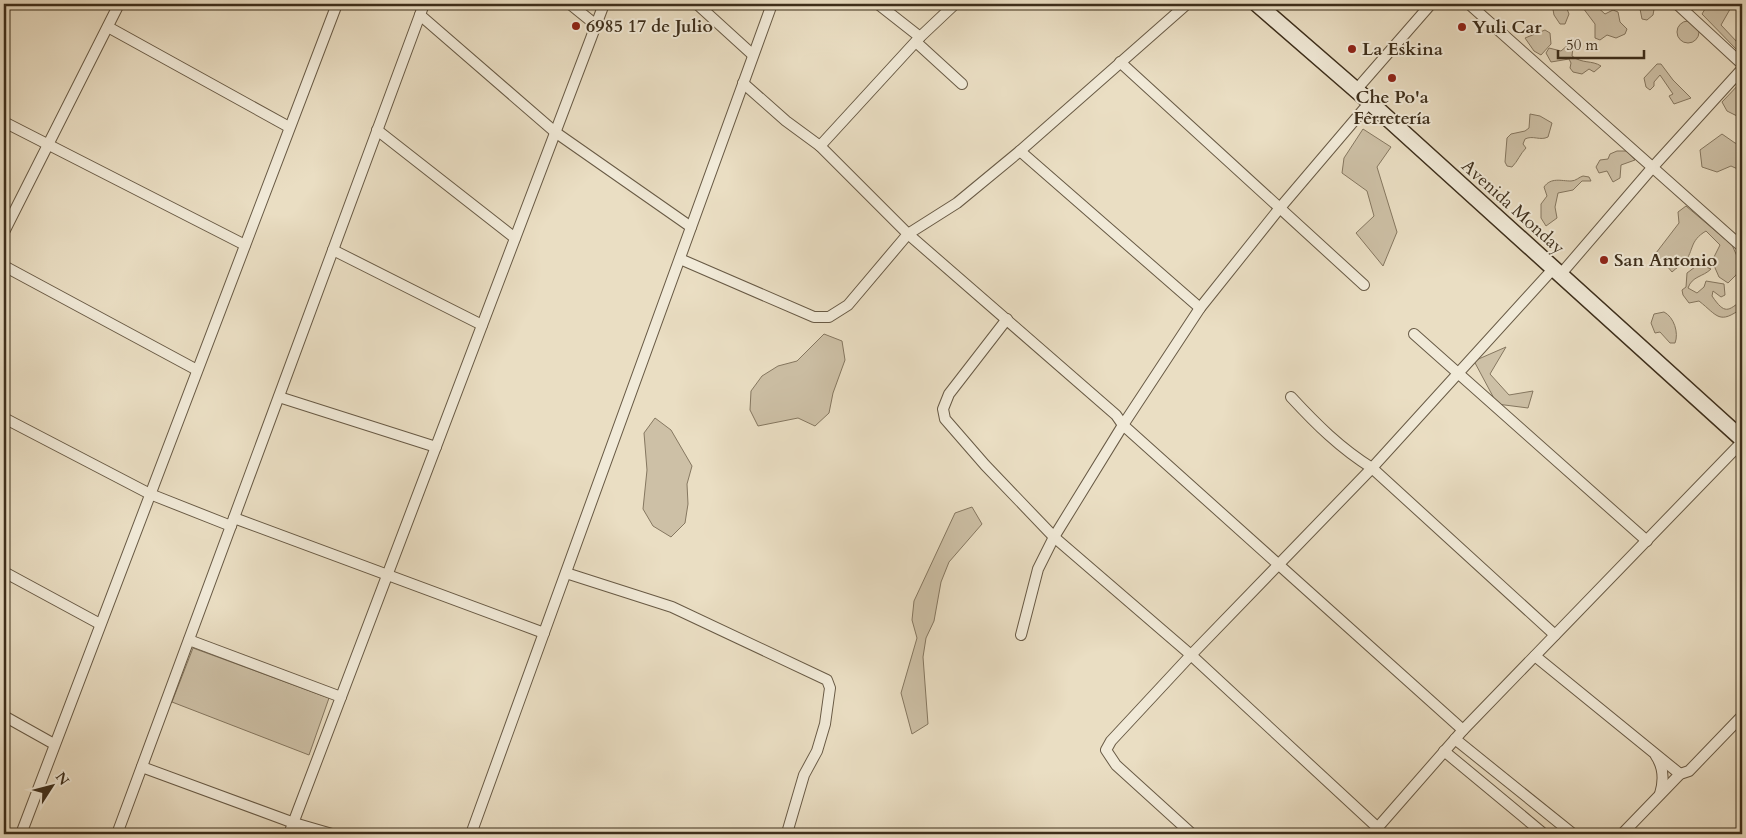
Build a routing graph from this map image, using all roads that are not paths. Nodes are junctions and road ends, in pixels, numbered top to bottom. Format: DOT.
graph roads {
  1 [pos="119,4"];
  2 [pos="336,4"];
  3 [pos="424,4"];
  4 [pos="570,4"];
  5 [pos="604,4"];
  6 [pos="697,4"];
  7 [pos="772,4"];
  8 [pos="878,4"];
  9 [pos="955,4"];
  10 [pos="1187,4"];
  11 [pos="1257,4"];
  12 [pos="1431,4"];
  13 [pos="1469,4"];
  14 [pos="1677,4"];
  15 [pos="420,15"];
  16 [pos="108,26"];
  17 [pos="596,26"];
  18 [pos="918,40"];
  19 [pos="753,55"];
  20 [pos="1120,62"];
  21 [pos="1742,64"];
  22 [pos="1742,69"];
  23 [pos="743,83"];
  24 [pos="962,84"];
  25 [pos="1356,90"];
  26 [pos="1370,102"];
  27 [pos="4,122"];
  28 [pos="290,127"];
  29 [pos="378,130"];
  30 [pos="555,132"];
  31 [pos="48,145"];
  32 [pos="820,146"];
  33 [pos="1020,151"];
  34 [pos="1652,168"];
  35 [pos="1279,209"];
  36 [pos="691,227"];
  37 [pos="4,232"];
  38 [pos="908,234"];
  39 [pos="515,238"];
  40 [pos="244,245"];
  41 [pos="1742,248"];
  42 [pos="333,250"];
  43 [pos="680,259"];
  44 [pos="4,266"];
  45 [pos="1557,272"];
  46 [pos="1364,285"];
  47 [pos="1200,308"];
  48 [pos="1007,319"];
  49 [pos="482,325"];
  50 [pos="1414,334"];
  51 [pos="197,370"];
  52 [pos="1460,374"];
  53 [pos="279,397"];
  54 [pos="1291,397"];
  55 [pos="4,418"];
  56 [pos="1123,425"];
  57 [pos="1742,440"];
  58 [pos="436,447"];
  59 [pos="1372,468"];
  60 [pos="150,494"];
  61 [pos="233,522"];
  62 [pos="1054,537"];
  63 [pos="1647,541"];
  64 [pos="1279,565"];
  65 [pos="4,572"];
  66 [pos="566,573"];
  67 [pos="388,574"];
  68 [pos="100,624"];
  69 [pos="544,633"];
  70 [pos="1021,635"];
  71 [pos="1555,635"];
  72 [pos="189,640"];
  73 [pos="1190,655"];
  74 [pos="1535,656"];
  75 [pos="341,697"];
  76 [pos="4,716"];
  77 [pos="1742,716"];
  78 [pos="1463,730"];
  79 [pos="1455,739"];
  80 [pos="54,744"];
  81 [pos="1444,751"];
  82 [pos="1652,751"];
  83 [pos="142,767"];
  84 [pos="1680,774"];
  85 [pos="1660,795"];
  86 [pos="294,824"];
  87 [pos="1375,831"];
  88 [pos="787,833"];
  89 [pos="21,834"];
  90 [pos="117,834"];
  91 [pos="289,834"];
  92 [pos="332,834"];
  93 [pos="471,834"];
  94 [pos="1192,834"];
  95 [pos="1544,834"];
  96 [pos="1573,834"];
  97 [pos="1622,834"];
  1 -- 16 [label="street"];
  2 -- 28 [label="street"];
  3 -- 15 [label="street"];
  4 -- 17 [label="street"];
  5 -- 17 [label="street"];
  6 -- 19 [label="street"];
  7 -- 19 [label="street"];
  8 -- 18 [label="street"];
  9 -- 18 [label="street"];
  10 -- 20 [label="street"];
  11 -- 25 [label="main road, Avenida Monday"];
  12 -- 25 [label="street"];
  13 -- 34 [label="street"];
  14 -- 21 [label="street"];
  15 -- 29 [label="street"];
  15 -- 30 [label="street"];
  16 -- 28 [label="street"];
  16 -- 31 [label="street"];
  17 -- 30 [label="street"];
  18 -- 24 [label="street"];
  18 -- 32 [label="street"];
  19 -- 23 [label="street"];
  20 -- 33 [label="street"];
  20 -- 35 [label="street"];
  22 -- 34 [label="street"];
  23 -- 32 [label="street"];
  23 -- 36 [label="street"];
  25 -- 26 [label="main road, Avenida Monday"];
  26 -- 35 [label="street"];
  26 -- 45 [label="main road, Avenida Monday"];
  27 -- 31 [label="street"];
  28 -- 40 [label="street"];
  29 -- 39 [label="street"];
  29 -- 42 [label="street"];
  30 -- 36 [label="street"];
  30 -- 39 [label="street"];
  31 -- 37 [label="street"];
  31 -- 40 [label="street"];
  32 -- 38 [label="street"];
  33 -- 38 [label="street"];
  33 -- 47 [label="street"];
  34 -- 41 [label="street"];
  34 -- 45 [label="street"];
  35 -- 46 [label="street"];
  35 -- 47 [label="street"];
  36 -- 43 [label="street"];
  38 -- 43 [label="street"];
  38 -- 48 [label="street"];
  39 -- 49 [label="street"];
  40 -- 51 [label="street"];
  42 -- 49 [label="street"];
  42 -- 53 [label="street"];
  43 -- 66 [label="street"];
  44 -- 51 [label="street"];
  45 -- 52 [label="street"];
  45 -- 57 [label="main road, Avenida Monday"];
  47 -- 56 [label="street"];
  48 -- 56 [label="street"];
  48 -- 62 [label="street"];
  49 -- 58 [label="street"];
  50 -- 52 [label="street"];
  51 -- 60 [label="street"];
  52 -- 59 [label="street"];
  52 -- 63 [label="street"];
  53 -- 58 [label="street"];
  53 -- 61 [label="street"];
  54 -- 59 [label="street"];
  55 -- 60 [label="street"];
  56 -- 62 [label="street"];
  56 -- 64 [label="street"];
  57 -- 63 [label="street"];
  58 -- 67 [label="street"];
  59 -- 64 [label="street"];
  59 -- 71 [label="street"];
  60 -- 61 [label="street"];
  60 -- 68 [label="street"];
  61 -- 67 [label="street"];
  61 -- 72 [label="street"];
  62 -- 70 [label="street"];
  62 -- 73 [label="street"];
  63 -- 71 [label="street"];
  64 -- 73 [label="street"];
  64 -- 78 [label="street"];
  65 -- 68 [label="street"];
  66 -- 69 [label="street"];
  66 -- 88 [label="street"];
  67 -- 69 [label="street"];
  67 -- 75 [label="street"];
  68 -- 80 [label="street"];
  69 -- 93 [label="street"];
  71 -- 74 [label="street"];
  72 -- 75 [label="street"];
  72 -- 83 [label="street"];
  73 -- 87 [label="street"];
  73 -- 94 [label="street"];
  74 -- 78 [label="street"];
  74 -- 82 [label="street"];
  75 -- 86 [label="street"];
  76 -- 80 [label="street"];
  77 -- 84 [label="street"];
  78 -- 79 [label="street"];
  79 -- 81 [label="street"];
  79 -- 96 [label="street"];
  80 -- 89 [label="street"];
  81 -- 87 [label="street"];
  81 -- 95 [label="street"];
  82 -- 84 [label="street"];
  82 -- 85 [label="street"];
  83 -- 86 [label="street"];
  83 -- 90 [label="street"];
  84 -- 85 [label="street"];
  85 -- 97 [label="street"];
  86 -- 91 [label="street"];
  86 -- 92 [label="street"];
}
